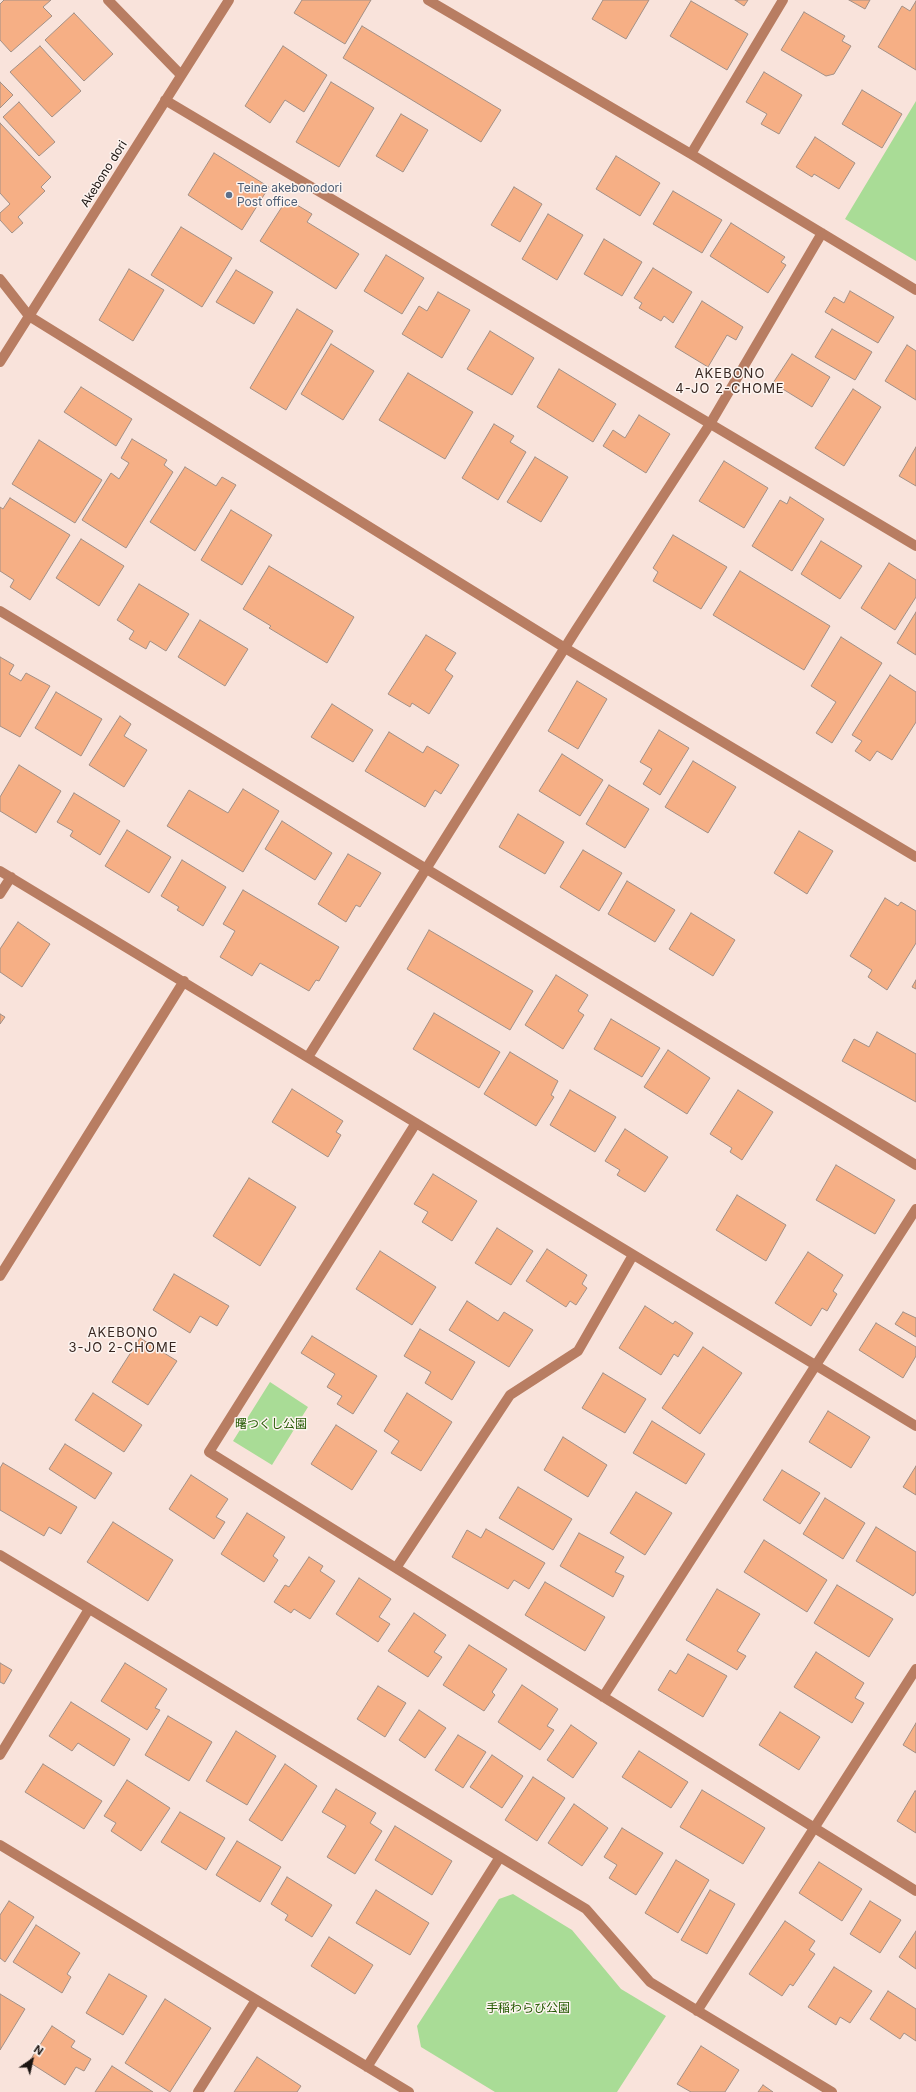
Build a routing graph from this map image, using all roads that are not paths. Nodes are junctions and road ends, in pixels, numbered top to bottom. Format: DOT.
graph roads {
  1 [pos="108,0"];
  2 [pos="229,0"];
  3 [pos="428,0"];
  4 [pos="783,0"];
  5 [pos="181,75"];
  6 [pos="165,100"];
  7 [pos="691,154"];
  8 [pos="822,233"];
  9 [pos="0,280"];
  10 [pos="916,290"];
  11 [pos="29,316"];
  12 [pos="0,362"];
  13 [pos="710,424"];
  14 [pos="916,546"];
  15 [pos="0,611"];
  16 [pos="565,648"];
  17 [pos="916,857"];
  18 [pos="426,869"];
  19 [pos="0,871"];
  20 [pos="11,878"];
  21 [pos="0,894"];
  22 [pos="184,981"];
  23 [pos="308,1057"];
  24 [pos="416,1123"];
  25 [pos="916,1165"];
  26 [pos="916,1209"];
  27 [pos="633,1255"];
  28 [pos="0,1276"];
  29 [pos="815,1365"];
  30 [pos="916,1426"];
  31 [pos="0,1555"];
  32 [pos="396,1568"];
  33 [pos="89,1609"];
  34 [pos="916,1669"];
  35 [pos="603,1697"];
  36 [pos="0,1754"];
  37 [pos="814,1829"];
  38 [pos="0,1845"];
  39 [pos="500,1857"];
  40 [pos="916,1891"];
  41 [pos="256,2000"];
  42 [pos="697,2011"];
  43 [pos="367,2067"];
  44 [pos="198,2092"];
  45 [pos="409,2092"];
  46 [pos="832,2092"];
  1 -- 5 [label="street"];
  2 -- 5 [label="street, Akebono dori"];
  3 -- 7 [label="street"];
  4 -- 7 [label="street"];
  5 -- 6 [label="street, Akebono dori"];
  6 -- 11 [label="street, Akebono dori"];
  6 -- 13 [label="street"];
  7 -- 8 [label="street"];
  8 -- 10 [label="street"];
  8 -- 13 [label="street"];
  9 -- 11 [label="street"];
  11 -- 12 [label="street, Akebono dori"];
  11 -- 16 [label="street"];
  13 -- 14 [label="street"];
  13 -- 16 [label="street"];
  15 -- 18 [label="street"];
  16 -- 17 [label="street"];
  16 -- 18 [label="street"];
  18 -- 23 [label="street"];
  18 -- 25 [label="street"];
  19 -- 20 [label="street"];
  20 -- 21 [label="street"];
  20 -- 22 [label="street"];
  22 -- 23 [label="street"];
  22 -- 28 [label="street"];
  23 -- 24 [label="street"];
  24 -- 27 [label="street"];
  24 -- 32 [label="street"];
  26 -- 29 [label="street"];
  27 -- 29 [label="street"];
  27 -- 32 [label="street"];
  29 -- 30 [label="street"];
  29 -- 35 [label="street"];
  31 -- 33 [label="street"];
  32 -- 35 [label="street"];
  33 -- 36 [label="street"];
  33 -- 39 [label="street"];
  34 -- 37 [label="street"];
  35 -- 37 [label="street"];
  37 -- 40 [label="street"];
  37 -- 42 [label="street"];
  38 -- 41 [label="street"];
  39 -- 42 [label="street"];
  39 -- 43 [label="street"];
  41 -- 43 [label="street"];
  41 -- 44 [label="street"];
  42 -- 46 [label="street"];
  43 -- 45 [label="street"];
}
